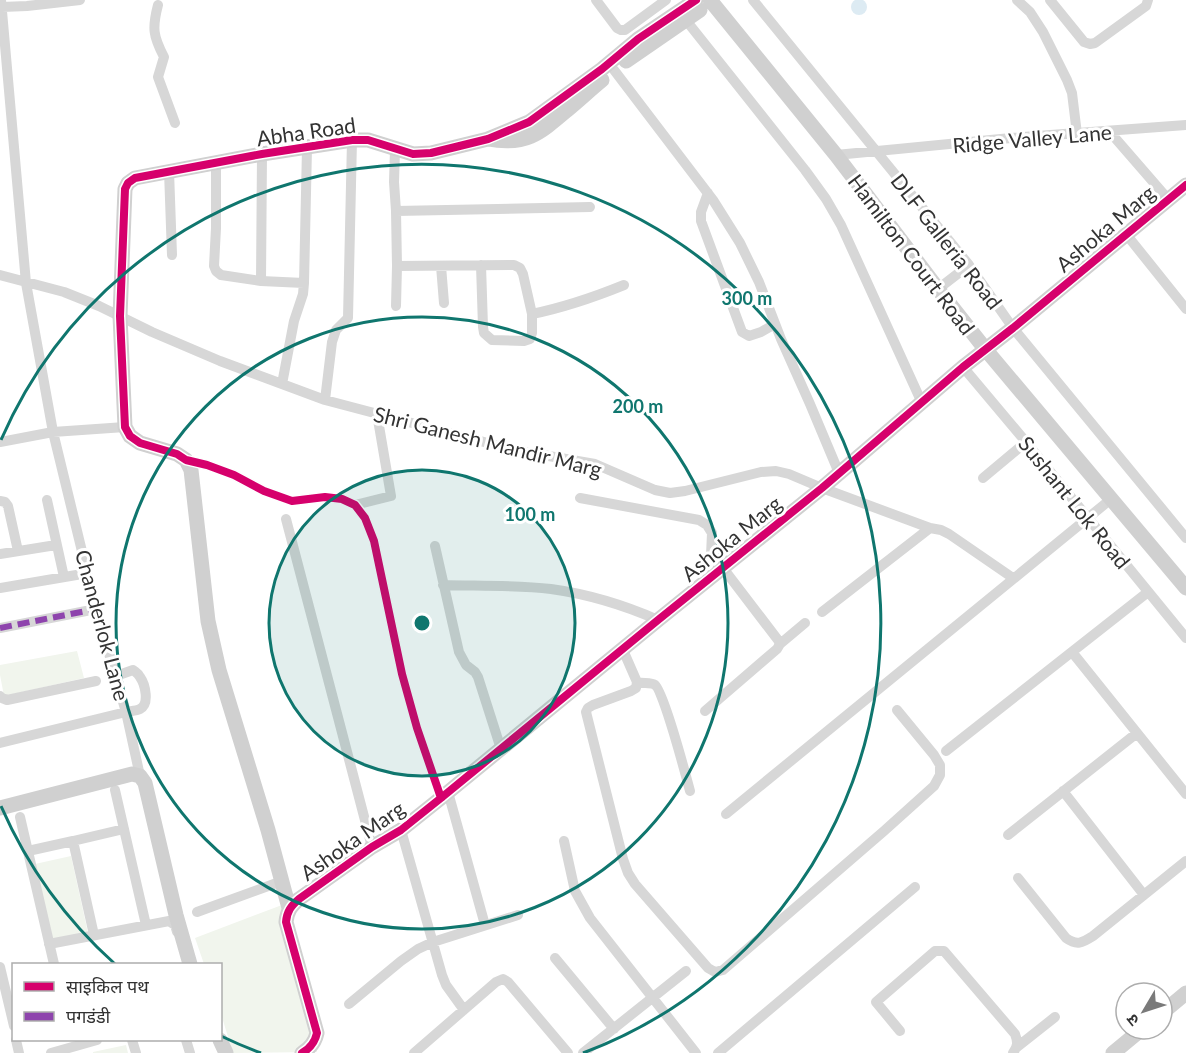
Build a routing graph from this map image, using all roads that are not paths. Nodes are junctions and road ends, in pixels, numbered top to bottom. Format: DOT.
graph roads {
  1 [pos="80,0"];
  2 [pos="596,0"];
  3 [pos="666,0"];
  4 [pos="753,0"];
  5 [pos="1017,0"];
  6 [pos="1050,0"];
  7 [pos="1148,0"];
  8 [pos="709,1"];
  9 [pos="2,4"];
  10 [pos="158,5"];
  11 [pos="685,19"];
  12 [pos="634,33"];
  13 [pos="614,70"];
  14 [pos="175,123"];
  15 [pos="1186,125"];
  16 [pos="1109,131"];
  17 [pos="1077,134"];
  18 [pos="489,139"];
  19 [pos="352,140"];
  20 [pos="307,148"];
  21 [pos="395,150"];
  22 [pos="878,152"];
  23 [pos="262,154"];
  24 [pos="836,154"];
  25 [pos="216,162"];
  26 [pos="169,171"];
  27 [pos="1186,185"];
  28 [pos="708,193"];
  29 [pos="1168,199"];
  30 [pos="590,207"];
  31 [pos="396,211"];
  32 [pos="1126,234"];
  33 [pos="172,255"];
  34 [pos="969,265"];
  35 [pos="397,266"];
  36 [pos="441,266"];
  37 [pos="481,266"];
  38 [pos="0,275"];
  39 [pos="261,281"];
  40 [pos="26,283"];
  41 [pos="304,283"];
  42 [pos="624,285"];
  43 [pos="938,289"];
  44 [pos="444,303"];
  45 [pos="396,306"];
  46 [pos="1186,309"];
  47 [pos="532,314"];
  48 [pos="120,316"];
  49 [pos="775,324"];
  50 [pos="1013,328"];
  51 [pos="986,350"];
  52 [pos="963,367"];
  53 [pos="282,384"];
  54 [pos="325,400"];
  55 [pos="922,403"];
  56 [pos="377,414"];
  57 [pos="125,427"];
  58 [pos="52,432"];
  59 [pos="0,442"];
  60 [pos="1026,442"];
  61 [pos="186,460"];
  62 [pos="839,473"];
  63 [pos="983,478"];
  64 [pos="822,488"];
  65 [pos="580,498"];
  66 [pos="1111,499"];
  67 [pos="46,500"];
  68 [pos="0,501"];
  69 [pos="355,505"];
  70 [pos="1088,518"];
  71 [pos="286,519"];
  72 [pos="930,528"];
  73 [pos="1186,538"];
  74 [pos="57,544"];
  75 [pos="435,546"];
  76 [pos="18,551"];
  77 [pos="0,554"];
  78 [pos="723,568"];
  79 [pos="88,573"];
  80 [pos="64,577"];
  81 [pos="710,578"];
  82 [pos="1013,579"];
  83 [pos="443,585"];
  84 [pos="0,588"];
  85 [pos="1186,588"];
  86 [pos="1148,591"];
  87 [pos="96,609"];
  88 [pos="822,612"];
  89 [pos="658,620"];
  90 [pos="805,623"];
  91 [pos="0,628"];
  92 [pos="1186,638"];
  93 [pos="780,644"];
  94 [pos="623,650"];
  95 [pos="1072,652"];
  96 [pos="116,676"];
  97 [pos="96,681"];
  98 [pos="637,682"];
  99 [pos="0,696"];
  100 [pos="897,710"];
  101 [pos="705,711"];
  102 [pos="126,712"];
  103 [pos="1137,733"];
  104 [pos="0,743"];
  105 [pos="501,749"];
  106 [pos="946,752"];
  107 [pos="140,776"];
  108 [pos="116,790"];
  109 [pos="690,791"];
  110 [pos="1063,791"];
  111 [pos="1186,794"];
  112 [pos="445,795"];
  113 [pos="0,808"];
  114 [pos="726,814"];
  115 [pos="20,817"];
  116 [pos="124,829"];
  117 [pos="401,830"];
  118 [pos="1008,835"];
  119 [pos="73,841"];
  120 [pos="564,841"];
  121 [pos="372,847"];
  122 [pos="28,850"];
  123 [pos="1186,861"];
  124 [pos="1018,878"];
  125 [pos="282,881"];
  126 [pos="915,887"];
  127 [pos="1144,895"];
  128 [pos="289,908"];
  129 [pos="197,912"];
  130 [pos="518,915"];
  131 [pos="146,925"];
  132 [pos="485,925"];
  133 [pos="94,935"];
  134 [pos="433,942"];
  135 [pos="49,944"];
  136 [pos="555,958"];
  137 [pos="54,963"];
  138 [pos="186,963"];
  139 [pos="190,963"];
  140 [pos="0,967"];
  141 [pos="686,971"];
  142 [pos="1186,993"];
  143 [pos="652,998"];
  144 [pos="1174,1003"];
  145 [pos="7,1004"];
  146 [pos="349,1004"];
  147 [pos="464,1010"];
  148 [pos="1055,1017"];
  149 [pos="12,1020"];
  150 [pos="614,1029"];
  151 [pos="900,1031"];
  152 [pos="1128,1041"];
  153 [pos="92,1045"];
  154 [pos="1015,1050"];
  155 [pos="51,1053"];
  156 [pos="302,1053"];
  157 [pos="414,1053"];
  158 [pos="568,1053"];
  159 [pos="584,1053"];
  160 [pos="696,1053"];
  161 [pos="718,1053"];
  162 [pos="1113,1053"];
  1 -- 9 [label="street"];
  2 -- 12 [label="street"];
  3 -- 12 [label="street"];
  4 -- 22 [label="street, DLF Galleria Road"];
  5 -- 17 [label="street"];
  6 -- 7 [label="street"];
  8 -- 11 [label="street, Abha Road"];
  8 -- 12 [label="street, Abha Road"];
  8 -- 24 [label="street, Hamilton Court Road"];
  9 -- 40 [label="street, Chanderlok Lane"];
  10 -- 14 [label="street"];
  11 -- 13 [label="street, Abha Road"];
  11 -- 55 [label="street"];
  12 -- 18 [label="street, Abha Road"];
  13 -- 18 [label="street, Abha Road"];
  13 -- 28 [label="street"];
  15 -- 16 [label="street, Ridge Valley Lane"];
  16 -- 17 [label="street, Ridge Valley Lane"];
  16 -- 29 [label="street"];
  17 -- 22 [label="street, Ridge Valley Lane"];
  18 -- 21 [label="street, Abha Road"];
  19 -- 20 [label="street, Abha Road"];
  19 -- 21 [label="street, Abha Road"];
  19 -- 54 [label="street"];
  20 -- 23 [label="street, Abha Road"];
  20 -- 41 [label="street"];
  21 -- 31 [label="street"];
  22 -- 24 [label="street, Ridge Valley Lane"];
  22 -- 34 [label="street, DLF Galleria Road"];
  23 -- 25 [label="street, Abha Road"];
  23 -- 39 [label="street"];
  24 -- 43 [label="street, Hamilton Court Road"];
  25 -- 26 [label="street, Abha Road"];
  25 -- 39 [label="street"];
  26 -- 33 [label="street"];
  26 -- 48 [label="street, Abha Road"];
  27 -- 29 [label="street, Ashoka Marg"];
  28 -- 49 [label="street"];
  28 -- 49 [label="street"];
  29 -- 32 [label="street, Ashoka Marg"];
  30 -- 31 [label="street"];
  31 -- 35 [label="street"];
  32 -- 46 [label="street"];
  32 -- 50 [label="street, Ashoka Marg"];
  34 -- 43 [label="street"];
  34 -- 50 [label="street, DLF Galleria Road"];
  35 -- 36 [label="street"];
  35 -- 45 [label="street"];
  36 -- 37 [label="street"];
  36 -- 44 [label="street"];
  37 -- 47 [label="street"];
  37 -- 47 [label="street"];
  38 -- 40 [label="street"];
  39 -- 41 [label="street"];
  40 -- 48 [label="street"];
  40 -- 58 [label="street, Chanderlok Lane"];
  41 -- 53 [label="street"];
  42 -- 47 [label="street"];
  43 -- 51 [label="street, Hamilton Court Road"];
  48 -- 53 [label="street"];
  48 -- 57 [label="street"];
  49 -- 62 [label="street"];
  50 -- 51 [label="street, Ashoka Marg"];
  50 -- 73 [label="street, DLF Galleria Road"];
  51 -- 52 [label="street, Ashoka Marg"];
  51 -- 66 [label="street, Hamilton Court Road"];
  52 -- 55 [label="street, Ashoka Marg"];
  52 -- 60 [label="street, Sushant Lok Road"];
  53 -- 54 [label="street, Shri Ganesh Mandir Marg"];
  54 -- 56 [label="street, Shri Ganesh Mandir Marg"];
  55 -- 62 [label="street, Ashoka Marg"];
  56 -- 64 [label="street, Shri Ganesh Mandir Marg"];
  56 -- 69 [label="street"];
  57 -- 58 [label="street"];
  57 -- 61 [label="street"];
  58 -- 59 [label="street"];
  58 -- 79 [label="street, Chanderlok Lane"];
  60 -- 63 [label="street"];
  60 -- 70 [label="street, Sushant Lok Road"];
  61 -- 69 [label="street"];
  61 -- 125 [label="street"];
  62 -- 64 [label="street, Ashoka Marg"];
  64 -- 72 [label="street, Shri Ganesh Mandir Marg"];
  64 -- 78 [label="street, Ashoka Marg"];
  65 -- 81 [label="street"];
  66 -- 70 [label="street"];
  66 -- 85 [label="street, Hamilton Court Road"];
  67 -- 74 [label="street"];
  68 -- 76 [label="street"];
  69 -- 112 [label="street"];
  70 -- 82 [label="street"];
  70 -- 86 [label="street, Sushant Lok Road"];
  71 -- 121 [label="street"];
  72 -- 82 [label="street, Shri Ganesh Mandir Marg"];
  72 -- 88 [label="street"];
  74 -- 76 [label="street"];
  74 -- 80 [label="street"];
  75 -- 83 [label="street"];
  76 -- 77 [label="street"];
  78 -- 81 [label="street, Ashoka Marg"];
  78 -- 93 [label="street"];
  79 -- 80 [label="street"];
  79 -- 87 [label="street, Chanderlok Lane"];
  80 -- 84 [label="street"];
  81 -- 89 [label="street, Ashoka Marg"];
  82 -- 114 [label="street"];
  83 -- 89 [label="street"];
  83 -- 105 [label="street"];
  86 -- 92 [label="street, Sushant Lok Road"];
  86 -- 95 [label="street"];
  87 -- 91 [label="street"];
  87 -- 96 [label="street, Chanderlok Lane"];
  89 -- 94 [label="street, Ashoka Marg"];
  90 -- 93 [label="street"];
  93 -- 101 [label="street"];
  94 -- 98 [label="street"];
  94 -- 105 [label="street, Ashoka Marg"];
  95 -- 103 [label="street"];
  95 -- 106 [label="street"];
  96 -- 102 [label="street, Chanderlok Lane"];
  96 -- 102 [label="street"];
  97 -- 99 [label="street"];
  98 -- 100 [label="street"];
  98 -- 109 [label="street"];
  102 -- 104 [label="street"];
  102 -- 107 [label="street, Chanderlok Lane"];
  103 -- 110 [label="street"];
  103 -- 111 [label="street"];
  105 -- 112 [label="street, Ashoka Marg"];
  107 -- 113 [label="street"];
  107 -- 139 [label="street, Chanderlok Lane"];
  108 -- 116 [label="street"];
  110 -- 118 [label="street"];
  110 -- 127 [label="street"];
  112 -- 117 [label="street, Ashoka Marg"];
  112 -- 132 [label="street"];
  115 -- 122 [label="street"];
  116 -- 119 [label="street"];
  116 -- 131 [label="street"];
  117 -- 121 [label="street, Ashoka Marg"];
  117 -- 134 [label="street"];
  119 -- 122 [label="street"];
  119 -- 133 [label="street"];
  120 -- 143 [label="street"];
  121 -- 128 [label="street, Ashoka Marg"];
  122 -- 135 [label="street"];
  123 -- 127 [label="street"];
  124 -- 127 [label="street"];
  125 -- 128 [label="street"];
  125 -- 129 [label="street"];
  126 -- 161 [label="street"];
  128 -- 156 [label="street"];
  130 -- 132 [label="street"];
  131 -- 133 [label="street"];
  131 -- 138 [label="street"];
  132 -- 134 [label="street"];
  133 -- 135 [label="street"];
  134 -- 146 [label="street"];
  134 -- 147 [label="street"];
  135 -- 137 [label="street"];
  136 -- 150 [label="street"];
  140 -- 145 [label="street"];
  141 -- 143 [label="street"];
  142 -- 144 [label="street"];
  143 -- 150 [label="street"];
  143 -- 160 [label="street"];
  145 -- 149 [label="street"];
  147 -- 157 [label="street"];
  147 -- 158 [label="street"];
  148 -- 154 [label="street"];
  150 -- 159 [label="street"];
  151 -- 154 [label="street"];
  152 -- 162 [label="street"];
  153 -- 155 [label="street"];
}
